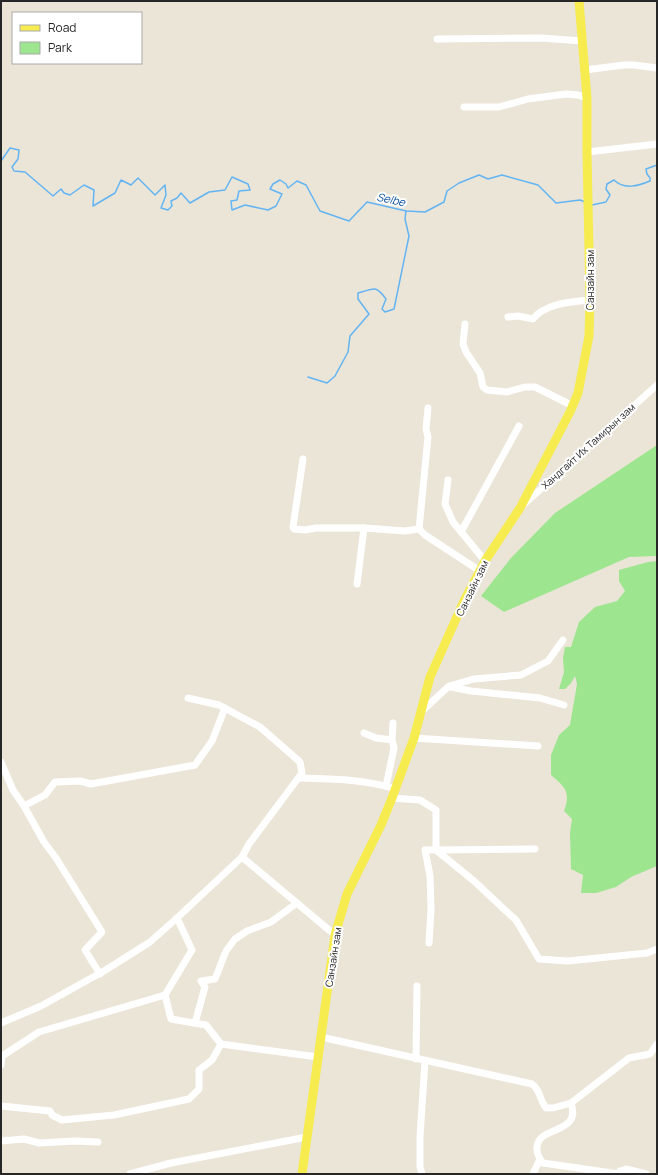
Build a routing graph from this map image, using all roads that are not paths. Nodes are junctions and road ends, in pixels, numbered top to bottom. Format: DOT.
graph roads {
  1 [pos="579,1"];
  2 [pos="436,39"];
  3 [pos="583,41"];
  4 [pos="657,68"];
  5 [pos="585,70"];
  6 [pos="587,98"];
  7 [pos="464,107"];
  8 [pos="657,144"];
  9 [pos="587,152"];
  10 [pos="590,300"];
  11 [pos="508,317"];
  12 [pos="465,324"];
  13 [pos="657,385"];
  14 [pos="573,406"];
  15 [pos="428,408"];
  16 [pos="519,426"];
  17 [pos="303,459"];
  18 [pos="448,480"];
  19 [pos="520,508"];
  20 [pos="364,528"];
  21 [pos="419,529"];
  22 [pos="461,532"];
  23 [pos="484,560"];
  24 [pos="480,571"];
  25 [pos="357,584"];
  26 [pos="563,640"];
  27 [pos="449,686"];
  28 [pos="188,698"];
  29 [pos="564,705"];
  30 [pos="225,708"];
  31 [pos="421,712"];
  32 [pos="393,723"];
  33 [pos="364,733"];
  34 [pos="414,738"];
  35 [pos="392,740"];
  36 [pos="538,746"];
  37 [pos="1,762"];
  38 [pos="299,778"];
  39 [pos="386,786"];
  40 [pos="393,794"];
  41 [pos="24,806"];
  42 [pos="535,849"];
  43 [pos="436,850"];
  44 [pos="242,857"];
  45 [pos="297,903"];
  46 [pos="177,918"];
  47 [pos="335,935"];
  48 [pos="429,943"];
  49 [pos="657,949"];
  50 [pos="100,974"];
  51 [pos="417,986"];
  52 [pos="165,995"];
  53 [pos="1,1023"];
  54 [pos="195,1023"];
  55 [pos="321,1037"];
  56 [pos="221,1044"];
  57 [pos="657,1044"];
  58 [pos="318,1057"];
  59 [pos="416,1059"];
  60 [pos="426,1061"];
  61 [pos="1,1065"];
  62 [pos="570,1103"];
  63 [pos="1,1106"];
  64 [pos="307,1137"];
  65 [pos="1,1141"];
  66 [pos="98,1142"];
  67 [pos="540,1159"];
  68 [pos="130,1174"];
  69 [pos="302,1174"];
  70 [pos="422,1174"];
  71 [pos="532,1174"];
  72 [pos="619,1174"];
  73 [pos="646,1174"];
  1 -- 3 [label="main road, Санзайн зам"];
  2 -- 3 [label="street"];
  3 -- 5 [label="main road, Санзайн зам"];
  4 -- 5 [label="street"];
  5 -- 6 [label="main road, Санзайн зам"];
  6 -- 7 [label="street"];
  6 -- 9 [label="main road, Санзайн зам"];
  8 -- 9 [label="street"];
  9 -- 10 [label="main road, Санзайн зам"];
  10 -- 11 [label="street"];
  10 -- 14 [label="main road, Санзайн зам"];
  12 -- 14 [label="street"];
  13 -- 19 [label="street, Хандгайт Их Тамирын зам"];
  14 -- 19 [label="main road, Санзайн зам"];
  15 -- 21 [label="street"];
  16 -- 22 [label="street"];
  17 -- 20 [label="street"];
  18 -- 22 [label="street"];
  19 -- 23 [label="main road, Санзайн зам"];
  20 -- 21 [label="street"];
  20 -- 25 [label="street"];
  21 -- 24 [label="street"];
  22 -- 23 [label="street"];
  23 -- 24 [label="main road, Санзайн зам"];
  24 -- 31 [label="main road, Санзайн зам"];
  26 -- 27 [label="street"];
  27 -- 29 [label="street"];
  27 -- 31 [label="street"];
  28 -- 30 [label="street"];
  30 -- 38 [label="street"];
  30 -- 41 [label="street"];
  31 -- 34 [label="main road, Санзайн зам"];
  32 -- 35 [label="street"];
  33 -- 35 [label="street"];
  34 -- 36 [label="street"];
  34 -- 40 [label="main road, Санзайн зам"];
  35 -- 39 [label="street"];
  37 -- 41 [label="street"];
  38 -- 39 [label="street"];
  38 -- 44 [label="street"];
  39 -- 40 [label="street"];
  40 -- 43 [label="street"];
  40 -- 47 [label="main road, Санзайн зам"];
  41 -- 50 [label="street"];
  42 -- 43 [label="street"];
  43 -- 48 [label="street"];
  43 -- 49 [label="street"];
  44 -- 45 [label="street"];
  44 -- 46 [label="street"];
  45 -- 47 [label="street"];
  45 -- 54 [label="street"];
  46 -- 50 [label="street"];
  46 -- 52 [label="street"];
  47 -- 55 [label="main road, Санзайн зам"];
  50 -- 53 [label="street"];
  51 -- 59 [label="street"];
  52 -- 54 [label="street"];
  52 -- 61 [label="street"];
  54 -- 56 [label="street"];
  55 -- 58 [label="main road, Санзайн зам"];
  55 -- 59 [label="street"];
  56 -- 58 [label="street"];
  56 -- 63 [label="street"];
  57 -- 62 [label="street"];
  58 -- 64 [label="main road, Санзайн зам"];
  59 -- 60 [label="street"];
  60 -- 62 [label="street"];
  60 -- 70 [label="street"];
  62 -- 67 [label="street"];
  64 -- 68 [label="street"];
  64 -- 69 [label="main road, Санзайн зам"];
  65 -- 66 [label="street"];
  67 -- 71 [label="street"];
  67 -- 72 [label="street"];
  72 -- 73 [label="street"];
}
